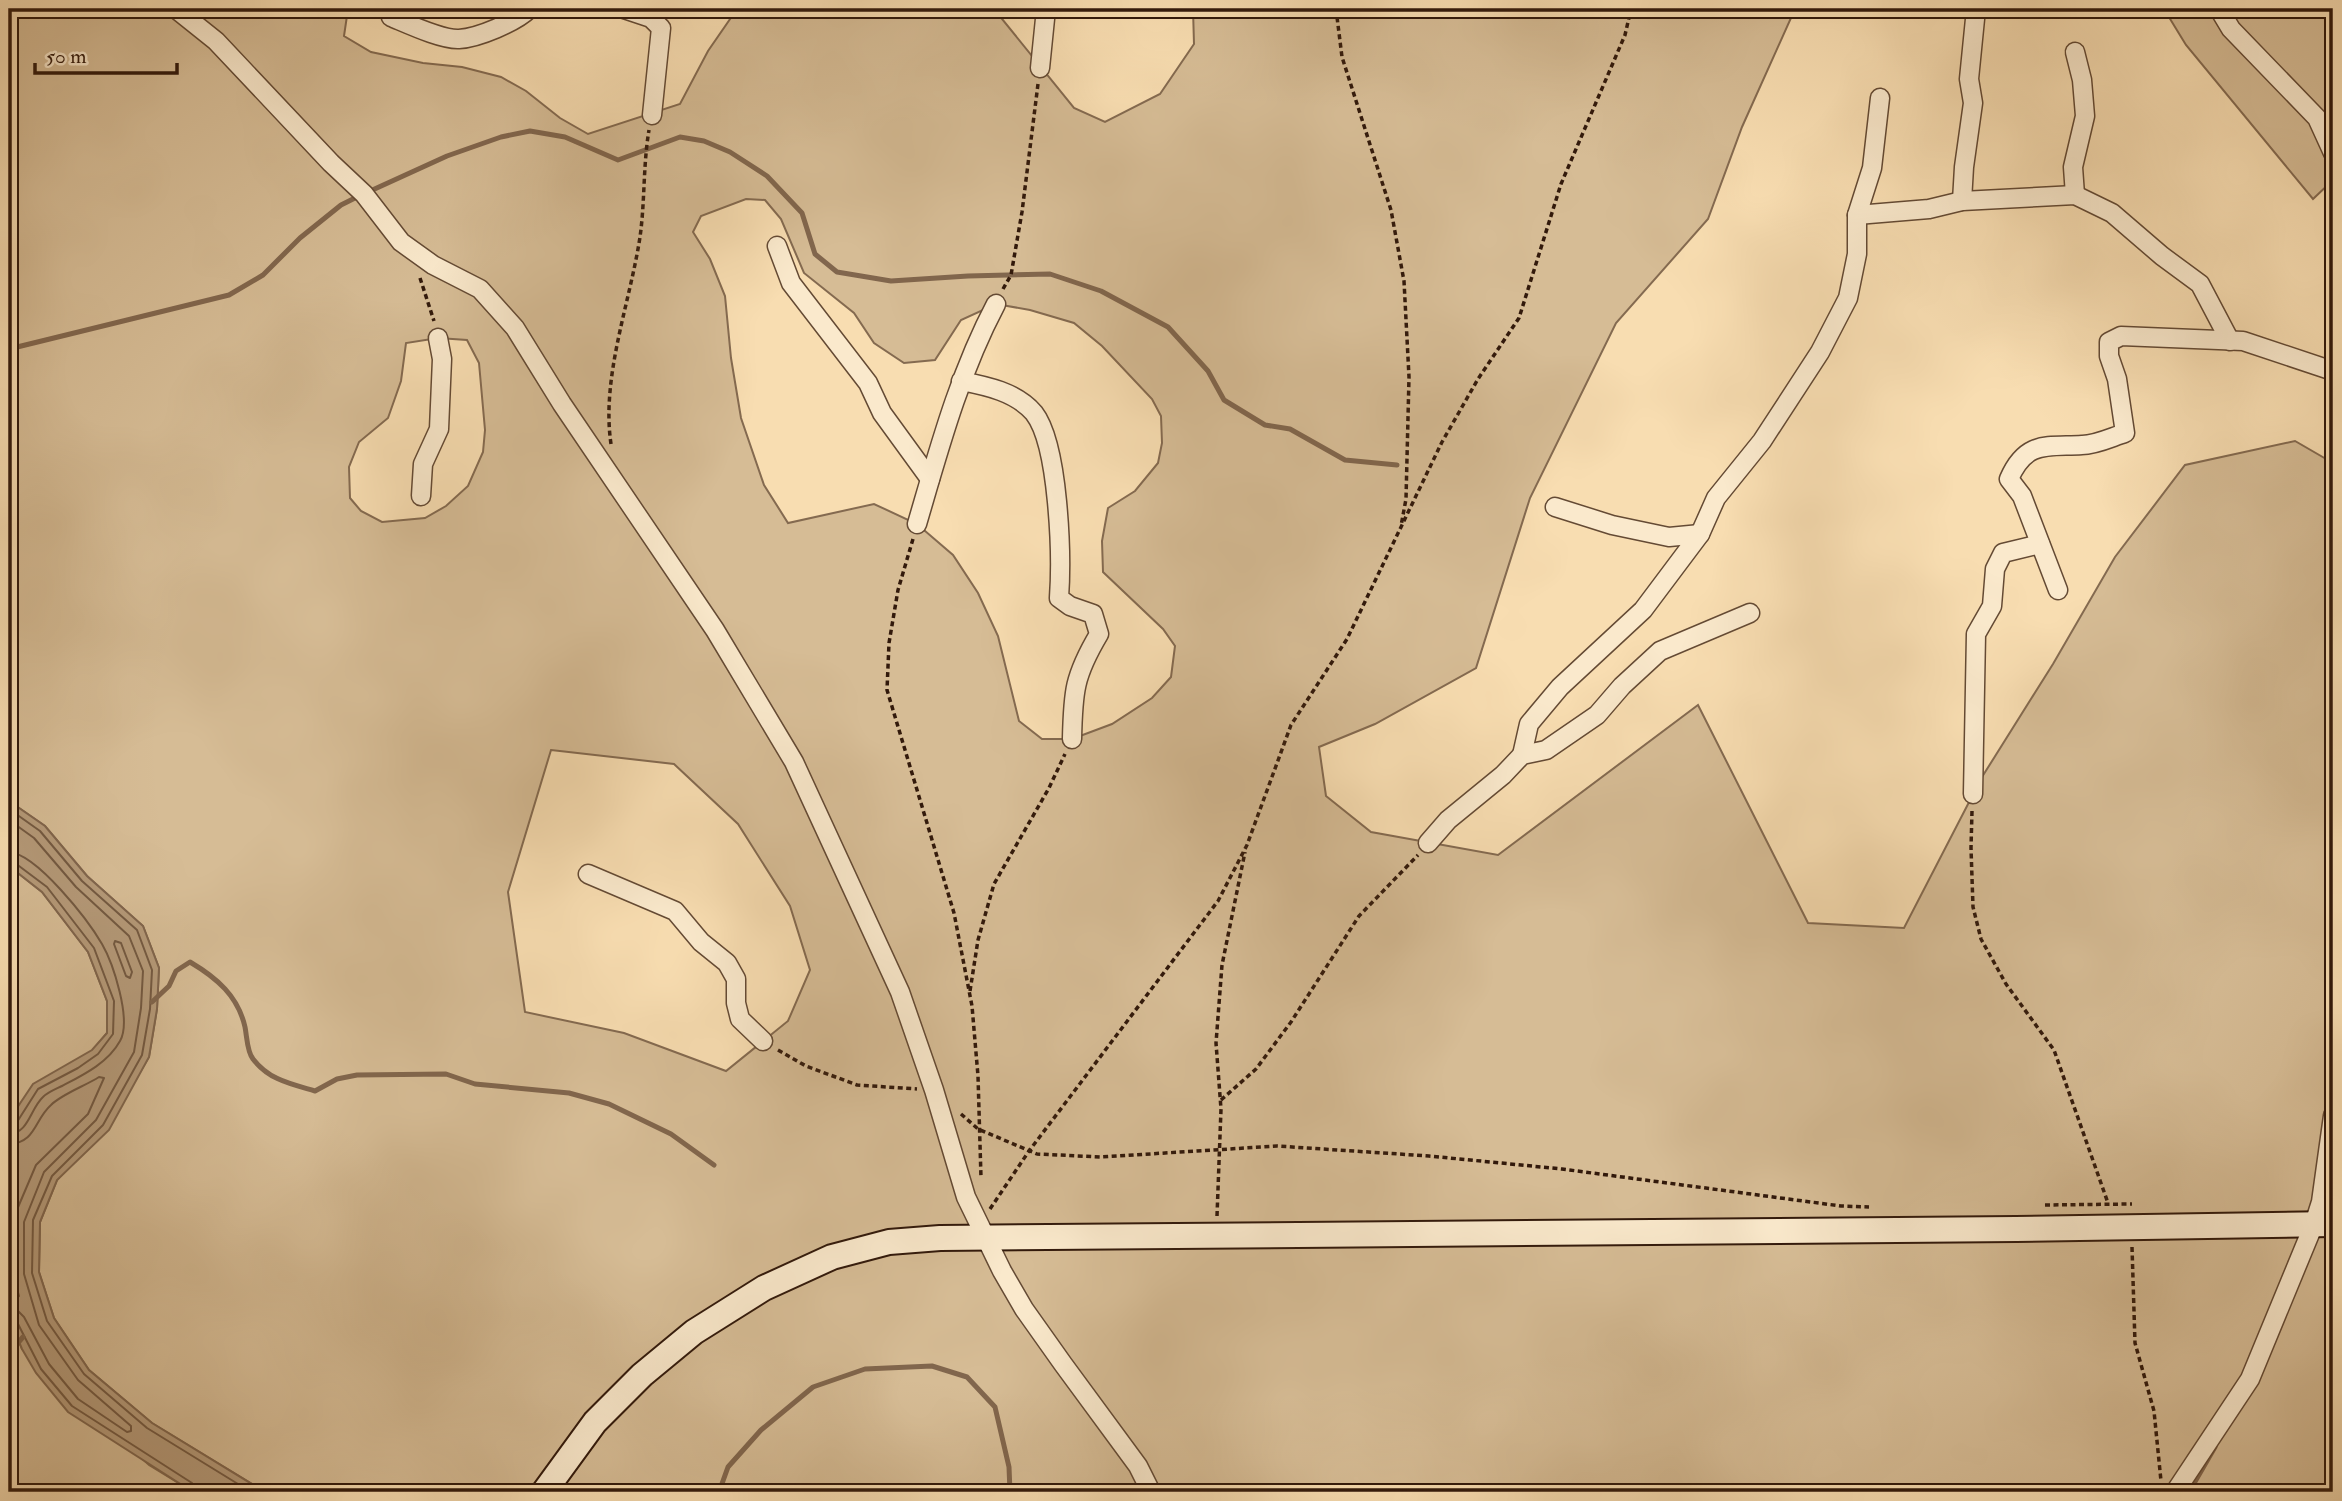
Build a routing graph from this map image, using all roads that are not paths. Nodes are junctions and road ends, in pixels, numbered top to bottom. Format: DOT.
graph roads {
  1 [pos="176,9"];
  2 [pos="529,9"];
  3 [pos="624,9"];
  4 [pos="1046,9"];
  5 [pos="1976,9"];
  6 [pos="2219,9"];
  7 [pos="391,17"];
  8 [pos="2075,52"];
  9 [pos="1040,68"];
  10 [pos="1881,98"];
  11 [pos="652,114"];
  12 [pos="2333,153"];
  13 [pos="2075,195"];
  14 [pos="1962,201"];
  15 [pos="1857,215"];
  16 [pos="777,246"];
  17 [pos="996,304"];
  18 [pos="438,338"];
  19 [pos="2230,341"];
  20 [pos="2333,371"];
  21 [pos="961,381"];
  22 [pos="930,479"];
  23 [pos="421,496"];
  24 [pos="1555,507"];
  25 [pos="917,524"];
  26 [pos="1700,534"];
  27 [pos="2040,544"];
  28 [pos="2058,590"];
  29 [pos="1750,613"];
  30 [pos="1072,739"];
  31 [pos="1521,755"];
  32 [pos="1973,794"];
  33 [pos="1428,843"];
  34 [pos="588,874"];
  35 [pos="764,1041"];
  36 [pos="2333,1116"];
  37 [pos="2324,1224"];
  38 [pos="983,1232"];
  39 [pos="544,1492"];
  40 [pos="1151,1492"];
  41 [pos="2175,1492"];
  1 -- 38 [label="street"];
  2 -- 7 [label="street"];
  3 -- 11 [label="street"];
  4 -- 9 [label="street"];
  5 -- 14 [label="street"];
  6 -- 12 [label="street"];
  8 -- 13 [label="street"];
  10 -- 15 [label="street"];
  13 -- 14 [label="street"];
  13 -- 19 [label="street"];
  14 -- 15 [label="street"];
  15 -- 26 [label="street"];
  16 -- 22 [label="street"];
  17 -- 21 [label="street"];
  18 -- 23 [label="street"];
  19 -- 20 [label="street"];
  19 -- 27 [label="street"];
  21 -- 22 [label="street"];
  21 -- 30 [label="street"];
  22 -- 25 [label="street"];
  24 -- 26 [label="street"];
  26 -- 31 [label="street"];
  27 -- 28 [label="street"];
  27 -- 32 [label="street"];
  29 -- 31 [label="street"];
  31 -- 33 [label="street"];
  34 -- 35 [label="street"];
  36 -- 37 [label="street"];
  37 -- 38 [label="main road"];
  37 -- 41 [label="street"];
  38 -- 39 [label="main road"];
  38 -- 40 [label="street"];
}
